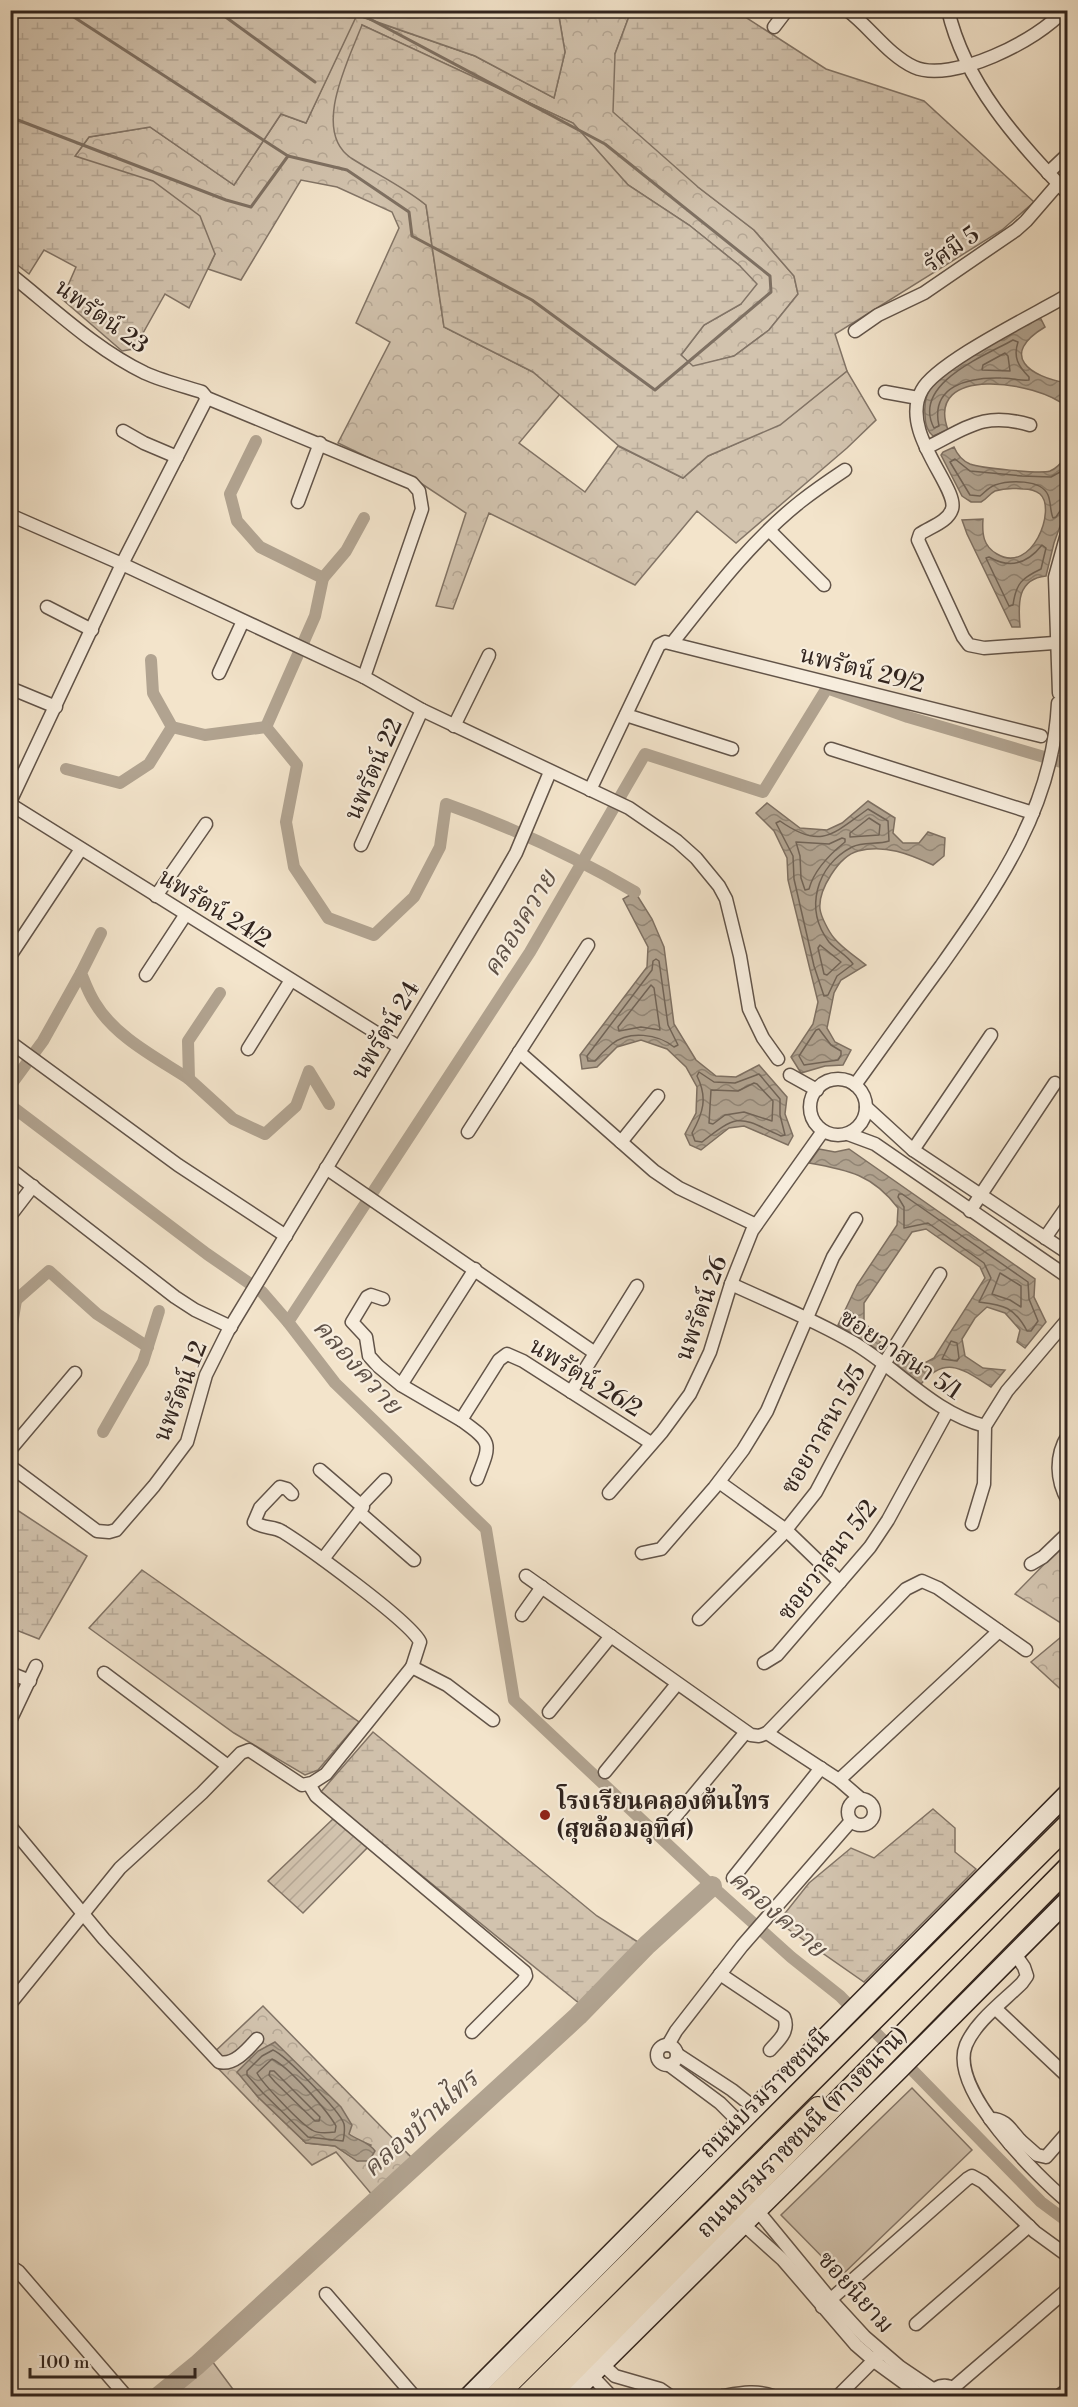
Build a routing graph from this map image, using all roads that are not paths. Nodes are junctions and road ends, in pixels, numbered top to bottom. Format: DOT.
graph roads {
  1 [pos="788,10"];
  2 [pos="847,10"];
  3 [pos="948,10"];
  4 [pos="1064,10"];
  5 [pos="774,27"];
  6 [pos="969,65"];
  7 [pos="1068,154"];
  8 [pos="1048,173"];
  9 [pos="1058,184"];
  10 [pos="1068,194"];
  11 [pos="10,274"];
  12 [pos="1068,295"];
  13 [pos="855,331"];
  14 [pos="885,392"];
  15 [pos="207,398"];
  16 [pos="918,398"];
  17 [pos="1030,425"];
  18 [pos="123,431"];
  19 [pos="320,443"];
  20 [pos="926,448"];
  21 [pos="177,457"];
  22 [pos="845,470"];
  23 [pos="298,502"];
  24 [pos="10,514"];
  25 [pos="1068,530"];
  26 [pos="770,531"];
  27 [pos="123,564"];
  28 [pos="824,585"];
  29 [pos="47,607"];
  30 [pos="243,621"];
  31 [pos="92,630"];
  32 [pos="673,642"];
  33 [pos="1063,642"];
  34 [pos="489,655"];
  35 [pos="219,673"];
  36 [pos="363,677"];
  37 [pos="10,688"];
  38 [pos="56,707"];
  39 [pos="422,710"];
  40 [pos="626,715"];
  41 [pos="1062,720"];
  42 [pos="454,726"];
  43 [pos="1041,736"];
  44 [pos="732,749"];
  45 [pos="831,749"];
  46 [pos="550,772"];
  47 [pos="590,790"];
  48 [pos="10,803"];
  49 [pos="1033,813"];
  50 [pos="206,825"];
  51 [pos="361,845"];
  52 [pos="81,849"];
  53 [pos="156,896"];
  54 [pos="186,914"];
  55 [pos="588,945"];
  56 [pos="10,956"];
  57 [pos="146,975"];
  58 [pos="291,980"];
  59 [pos="991,1035"];
  60 [pos="10,1042"];
  61 [pos="399,1047"];
  62 [pos="248,1049"];
  63 [pos="519,1053"];
  64 [pos="778,1059"];
  65 [pos="790,1075"];
  66 [pos="1055,1083"];
  67 [pos="855,1085"];
  68 [pos="817,1090"];
  69 [pos="658,1096"];
  70 [pos="867,1107"];
  71 [pos="823,1131"];
  72 [pos="468,1132"];
  73 [pos="848,1134"];
  74 [pos="621,1142"];
  75 [pos="913,1150"];
  76 [pos="326,1168"];
  77 [pos="10,1169"];
  78 [pos="33,1186"];
  79 [pos="981,1194"];
  80 [pos="1068,1205"];
  81 [pos="970,1211"];
  82 [pos="10,1216"];
  83 [pos="856,1219"];
  84 [pos="756,1225"];
  85 [pos="286,1236"];
  86 [pos="1045,1238"];
  87 [pos="1068,1253"];
  88 [pos="474,1269"];
  89 [pos="940,1274"];
  90 [pos="1068,1277"];
  91 [pos="731,1284"];
  92 [pos="637,1286"];
  93 [pos="382,1299"];
  94 [pos="246,1304"];
  95 [pos="805,1318"];
  96 [pos="1068,1319"];
  97 [pos="231,1327"];
  98 [pos="595,1353"];
  99 [pos="885,1364"];
  100 [pos="75,1373"];
  101 [pos="401,1385"];
  102 [pos="571,1392"];
  103 [pos="947,1412"];
  104 [pos="461,1420"];
  105 [pos="985,1426"];
  106 [pos="1068,1435"];
  107 [pos="651,1443"];
  108 [pos="10,1450"];
  109 [pos="10,1466"];
  110 [pos="320,1470"];
  111 [pos="477,1479"];
  112 [pos="385,1480"];
  113 [pos="719,1482"];
  114 [pos="609,1493"];
  115 [pos="292,1494"];
  116 [pos="1068,1501"];
  117 [pos="361,1509"];
  118 [pos="972,1524"];
  119 [pos="786,1530"];
  120 [pos="1068,1533"];
  121 [pos="642,1553"];
  122 [pos="323,1559"];
  123 [pos="414,1560"];
  124 [pos="1031,1564"];
  125 [pos="526,1576"];
  126 [pos="840,1582"];
  127 [pos="542,1587"];
  128 [pos="522,1616"];
  129 [pos="699,1619"];
  130 [pos="999,1631"];
  131 [pos="611,1636"];
  132 [pos="1026,1650"];
  133 [pos="764,1662"];
  134 [pos="36,1666"];
  135 [pos="412,1666"];
  136 [pos="10,1673"];
  137 [pos="104,1673"];
  138 [pos="30,1681"];
  139 [pos="677,1684"];
  140 [pos="549,1712"];
  141 [pos="493,1720"];
  142 [pos="10,1721"];
  143 [pos="746,1732"];
  144 [pos="767,1733"];
  145 [pos="228,1766"];
  146 [pos="821,1768"];
  147 [pos="605,1772"];
  148 [pos="839,1780"];
  149 [pos="309,1784"];
  150 [pos="1068,1793"];
  151 [pos="861,1799"];
  152 [pos="1068,1807"];
  153 [pos="851,1821"];
  154 [pos="1068,1825"];
  155 [pos="10,1826"];
  156 [pos="666,1828"];
  157 [pos="1068,1840"];
  158 [pos="1068,1860"];
  159 [pos="1068,1868"];
  160 [pos="733,1878"];
  161 [pos="1068,1885"];
  162 [pos="1068,1900"];
  163 [pos="82,1913"];
  164 [pos="1014,1953"];
  165 [pos="720,1974"];
  166 [pos="10,2004"];
  167 [pos="996,2009"];
  168 [pos="856,2021"];
  169 [pos="472,2032"];
  170 [pos="257,2039"];
  171 [pos="770,2050"];
  172 [pos="671,2054"];
  173 [pos="892,2061"];
  174 [pos="1068,2077"];
  175 [pos="756,2109"];
  176 [pos="741,2124"];
  177 [pos="1067,2133"];
  178 [pos="1015,2142"];
  179 [pos="721,2144"];
  180 [pos="1068,2202"];
  181 [pos="758,2210"];
  182 [pos="743,2224"];
  183 [pos="1029,2226"];
  184 [pos="1068,2256"];
  185 [pos="10,2266"];
  186 [pos="1068,2289"];
  187 [pos="326,2294"];
  188 [pos="668,2298"];
  189 [pos="827,2304"];
  190 [pos="916,2324"];
  191 [pos="878,2357"];
  192 [pos="597,2370"];
  193 [pos="1068,2389"];
  194 [pos="956,2392"];
  195 [pos="933,2394"];
  196 [pos="126,2397"];
  197 [pos="414,2397"];
  198 [pos="469,2397"];
  199 [pos="496,2397"];
  200 [pos="507,2397"];
  201 [pos="526,2397"];
  202 [pos="548,2397"];
  203 [pos="570,2397"];
  204 [pos="610,2397"];
  205 [pos="670,2397"];
  206 [pos="723,2397"];
  207 [pos="773,2397"];
  208 [pos="838,2397"];
  209 [pos="922,2397"];
  210 [pos="1059,2397"];
  1 -- 5 [label="street"];
  2 -- 6 [label="street"];
  3 -- 6 [label="street"];
  4 -- 6 [label="street"];
  6 -- 8 [label="street"];
  7 -- 8 [label="street"];
  8 -- 9 [label="street"];
  9 -- 10 [label="street"];
  9 -- 13 [label="street, รัศมี 5"];
  11 -- 15 [label="street, นพรัตน์ 23"];
  12 -- 16 [label="street"];
  14 -- 16 [label="street"];
  15 -- 19 [label="street, นพรัตน์ 23"];
  15 -- 21 [label="street"];
  16 -- 20 [label="street"];
  17 -- 20 [label="street"];
  18 -- 21 [label="street"];
  19 -- 23 [label="street"];
  19 -- 36 [label="street, นพรัตน์ 23"];
  20 -- 33 [label="street"];
  21 -- 27 [label="street"];
  22 -- 26 [label="street"];
  24 -- 27 [label="street"];
  25 -- 33 [label="street"];
  26 -- 28 [label="street"];
  26 -- 32 [label="street"];
  27 -- 30 [label="street"];
  27 -- 31 [label="street"];
  29 -- 31 [label="street"];
  30 -- 35 [label="street"];
  30 -- 36 [label="street"];
  31 -- 38 [label="street"];
  32 -- 40 [label="street"];
  32 -- 43 [label="street, นพรัตน์ 29/2"];
  33 -- 41 [label="street"];
  34 -- 42 [label="street"];
  36 -- 39 [label="street"];
  37 -- 38 [label="street"];
  38 -- 48 [label="street"];
  39 -- 42 [label="street"];
  39 -- 51 [label="street, นพรัตน์ 22"];
  40 -- 44 [label="street"];
  40 -- 47 [label="street"];
  41 -- 49 [label="street"];
  42 -- 46 [label="street"];
  45 -- 49 [label="street"];
  46 -- 47 [label="street"];
  46 -- 61 [label="street, นพรัตน์ 24"];
  47 -- 64 [label="street"];
  48 -- 52 [label="street, นพรัตน์ 24/2"];
  49 -- 67 [label="street"];
  50 -- 53 [label="street"];
  52 -- 53 [label="street, นพรัตน์ 24/2"];
  52 -- 56 [label="street"];
  53 -- 54 [label="street, นพรัตน์ 24/2"];
  54 -- 57 [label="street"];
  54 -- 58 [label="street, นพรัตน์ 24/2"];
  55 -- 63 [label="street"];
  58 -- 61 [label="street, นพรัตน์ 24/2"];
  58 -- 62 [label="street"];
  59 -- 75 [label="street"];
  60 -- 85 [label="street"];
  61 -- 76 [label="street, นพรัตน์ 24"];
  63 -- 72 [label="street"];
  63 -- 74 [label="street"];
  65 -- 68 [label="street"];
  66 -- 79 [label="street"];
  67 -- 68 [label="street"];
  67 -- 70 [label="street"];
  68 -- 71 [label="street"];
  69 -- 74 [label="street"];
  70 -- 73 [label="street"];
  70 -- 75 [label="street"];
  71 -- 73 [label="street"];
  71 -- 84 [label="street, นพรัตน์ 26"];
  73 -- 81 [label="street"];
  74 -- 84 [label="street"];
  75 -- 79 [label="street"];
  76 -- 85 [label="street, นพรัตน์ 24"];
  76 -- 88 [label="street"];
  77 -- 78 [label="street"];
  78 -- 82 [label="street"];
  78 -- 97 [label="street"];
  79 -- 81 [label="street"];
  79 -- 86 [label="street"];
  80 -- 86 [label="street"];
  81 -- 90 [label="street"];
  83 -- 95 [label="street"];
  84 -- 91 [label="street, นพรัตน์ 26"];
  85 -- 94 [label="street, นพรัตน์ 24"];
  86 -- 87 [label="street"];
  88 -- 98 [label="street"];
  88 -- 101 [label="street"];
  89 -- 99 [label="street, ซอยวาสนา 5/5"];
  91 -- 95 [label="street, ซอยวาสนา 5/1"];
  91 -- 107 [label="street, นพรัตน์ 26"];
  92 -- 98 [label="street"];
  93 -- 101 [label="street"];
  94 -- 97 [label="street, นพรัตน์ 12"];
  95 -- 99 [label="street, ซอยวาสนา 5/1"];
  95 -- 113 [label="street"];
  96 -- 105 [label="street"];
  97 -- 109 [label="street, นพรัตน์ 12"];
  98 -- 102 [label="street"];
  99 -- 103 [label="street, ซอยวาสนา 5/1"];
  99 -- 119 [label="street, ซอยวาสนา 5/5"];
  100 -- 108 [label="street"];
  101 -- 104 [label="street"];
  102 -- 104 [label="street, นพรัตน์ 26/2"];
  102 -- 107 [label="street, นพรัตน์ 26/2"];
  103 -- 105 [label="street, ซอยวาสนา 5/1"];
  103 -- 126 [label="street, ซอยวาสนา 5/2"];
  104 -- 111 [label="street"];
  105 -- 118 [label="street"];
  106 -- 116 [label="street"];
  107 -- 114 [label="street, นพรัตน์ 26"];
  110 -- 117 [label="street"];
  112 -- 117 [label="street"];
  113 -- 119 [label="street"];
  113 -- 121 [label="street"];
  115 -- 122 [label="street"];
  117 -- 122 [label="street"];
  117 -- 123 [label="street"];
  119 -- 126 [label="street"];
  119 -- 129 [label="street, ซอยวาสนา 5/5"];
  120 -- 124 [label="street"];
  122 -- 135 [label="street"];
  125 -- 127 [label="street"];
  126 -- 133 [label="street, ซอยวาสนา 5/2"];
  127 -- 128 [label="street"];
  127 -- 131 [label="street"];
  130 -- 132 [label="street"];
  130 -- 144 [label="street"];
  130 -- 148 [label="street"];
  131 -- 139 [label="street"];
  131 -- 140 [label="street"];
  134 -- 138 [label="street"];
  135 -- 141 [label="street"];
  135 -- 149 [label="street"];
  136 -- 138 [label="street"];
  137 -- 145 [label="street"];
  138 -- 142 [label="street"];
  139 -- 143 [label="street"];
  139 -- 147 [label="street"];
  143 -- 144 [label="street"];
  143 -- 156 [label="street"];
  144 -- 146 [label="street"];
  145 -- 149 [label="street"];
  145 -- 163 [label="street"];
  146 -- 148 [label="street"];
  146 -- 160 [label="street"];
  148 -- 151 [label="street"];
  149 -- 169 [label="street"];
  150 -- 168 [label="main road, ถนนบรมราชชนนี (ทางขนาน)"];
  151 -- 153 [label="street"];
  151 -- 153 [label="street"];
  152 -- 168 [label="main road"];
  153 -- 165 [label="street"];
  154 -- 168 [label="highway, ถนนบรมราชชนนี"];
  155 -- 163 [label="street"];
  157 -- 200 [label="main road"];
  158 -- 201 [label="main road"];
  159 -- 173 [label="highway"];
  161 -- 173 [label="main road"];
  162 -- 164 [label="main road, ถนนบรมราชชนนี (ทางขนาน)"];
  163 -- 166 [label="street"];
  163 -- 170 [label="street"];
  164 -- 167 [label="street"];
  164 -- 173 [label="main road, ถนนบรมราชชนนี (ทางขนาน)"];
  165 -- 171 [label="street"];
  165 -- 172 [label="street"];
  167 -- 174 [label="street"];
  167 -- 178 [label="street"];
  168 -- 175 [label="main road, ถนนบรมราชชนนี (ทางขนาน)"];
  168 -- 179 [label="main road"];
  168 -- 199 [label="highway, ถนนบรมราชชนนี"];
  172 -- 175 [label="street"];
  172 -- 176 [label="street"];
  173 -- 181 [label="main road, ถนนบรมราชชนนี (ทางขนาน)"];
  173 -- 188 [label="main road"];
  173 -- 202 [label="highway"];
  175 -- 176 [label="main road, ถนนบรมราชชนนี (ทางขนาน)"];
  176 -- 179 [label="main road, ถนนบรมราชชนนี (ทางขนาน)"];
  177 -- 178 [label="street"];
  178 -- 180 [label="street"];
  179 -- 198 [label="main road, ถนนบรมราชชนนี (ทางขนาน)"];
  181 -- 182 [label="main road, ถนนบรมราชชนนี (ทางขนาน)"];
  181 -- 189 [label="street, ซอยนิยาม"];
  182 -- 188 [label="main road, ถนนบรมราชชนนี (ทางขนาน)"];
  182 -- 189 [label="street, ซอยนิยาม"];
  183 -- 184 [label="street"];
  183 -- 189 [label="street"];
  183 -- 190 [label="street"];
  185 -- 196 [label="street"];
  186 -- 194 [label="street"];
  187 -- 197 [label="street"];
  188 -- 192 [label="main road, ถนนบรมราชชนนี (ทางขนาน)"];
  189 -- 191 [label="street, ซอยนิยาม"];
  191 -- 195 [label="street, ซอยนิยาม"];
  191 -- 208 [label="street"];
  191 -- 209 [label="street, ซอยนิยาม"];
  192 -- 203 [label="main road, ถนนบรมราชชนนี (ทางขนาน)"];
  192 -- 204 [label="street"];
  192 -- 205 [label="street"];
  193 -- 210 [label="street"];
  194 -- 195 [label="street, ซอยนิยาม"];
  206 -- 207 [label="street"];
}
